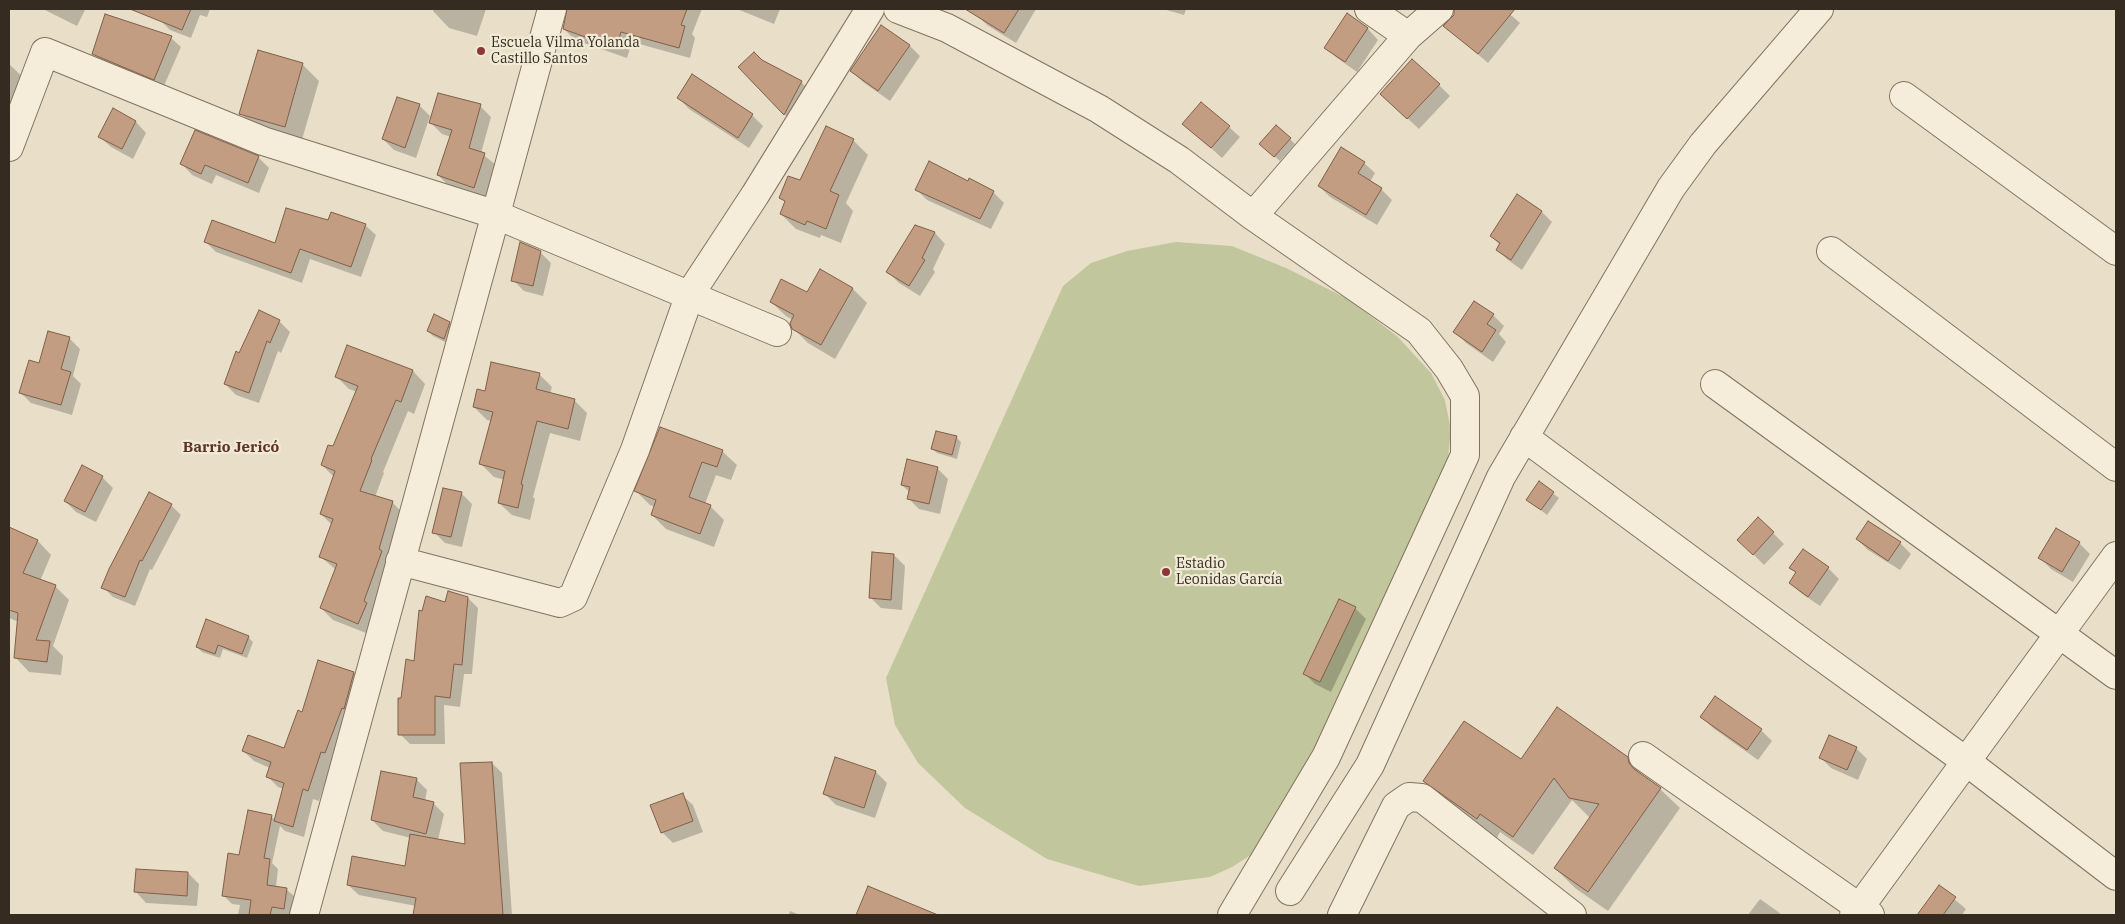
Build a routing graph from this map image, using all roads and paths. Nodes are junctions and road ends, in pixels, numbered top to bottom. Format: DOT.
graph roads {
  1 [pos="552,9"];
  2 [pos="870,9"];
  3 [pos="898,9"];
  4 [pos="1369,9"];
  5 [pos="1439,9"];
  6 [pos="1819,9"];
  7 [pos="1408,36"];
  8 [pos="1904,96"];
  9 [pos="9,147"];
  10 [pos="494,214"];
  11 [pos="1254,216"];
  12 [pos="1831,251"];
  13 [pos="2116,251"];
  14 [pos="690,294"];
  15 [pos="777,332"];
  16 [pos="1716,384"];
  17 [pos="1524,437"];
  18 [pos="2116,467"];
  19 [pos="2116,556"];
  20 [pos="400,560"];
  21 [pos="2061,633"];
  22 [pos="2116,675"];
  23 [pos="1643,756"];
  24 [pos="1967,762"];
  25 [pos="2116,876"];
  26 [pos="1290,891"];
  27 [pos="1861,913"];
  28 [pos="304,915"];
  29 [pos="1232,915"];
  30 [pos="1342,915"];
  31 [pos="1572,915"];
  1 -- 10 [label="street"];
  2 -- 14 [label="street"];
  3 -- 11 [label="street"];
  4 -- 7 [label="street"];
  5 -- 7 [label="street"];
  6 -- 17 [label="street"];
  7 -- 11 [label="street"];
  8 -- 13 [label="street"];
  9 -- 10 [label="street"];
  10 -- 14 [label="street"];
  10 -- 20 [label="street"];
  11 -- 29 [label="street"];
  12 -- 18 [label="street"];
  14 -- 15 [label="street"];
  14 -- 20 [label="street"];
  16 -- 21 [label="street"];
  17 -- 24 [label="street"];
  17 -- 26 [label="street"];
  19 -- 21 [label="street"];
  20 -- 28 [label="street"];
  21 -- 22 [label="street"];
  21 -- 24 [label="street"];
  23 -- 27 [label="street"];
  24 -- 25 [label="street"];
  24 -- 27 [label="street"];
  30 -- 31 [label="street"];
}
